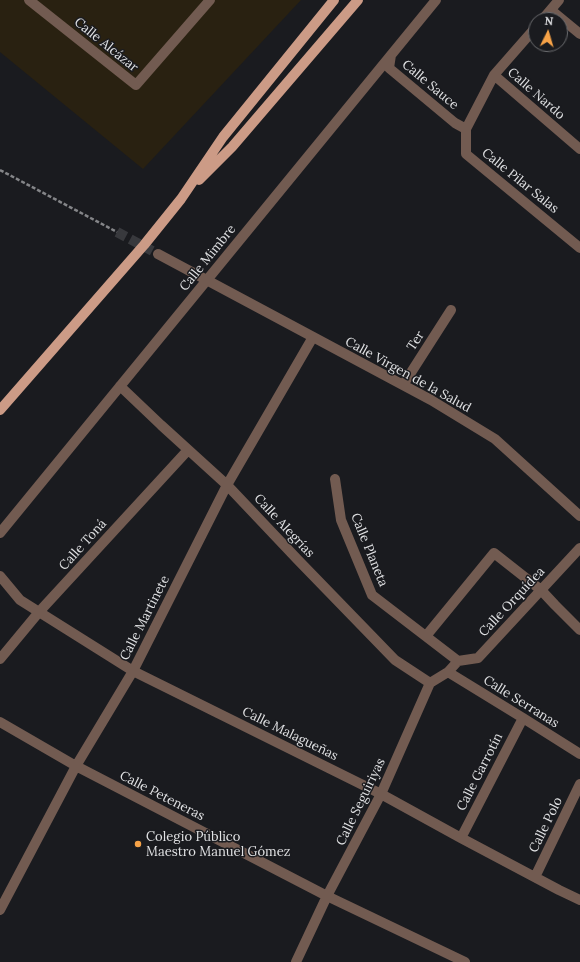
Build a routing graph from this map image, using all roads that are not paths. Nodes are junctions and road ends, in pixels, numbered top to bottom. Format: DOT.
graph roads {
  1 [pos="29,0"];
  2 [pos="210,0"];
  3 [pos="334,0"];
  4 [pos="436,0"];
  5 [pos="559,0"];
  6 [pos="357,1"];
  7 [pos="551,10"];
  8 [pos="580,34"];
  9 [pos="528,36"];
  10 [pos="391,55"];
  11 [pos="494,75"];
  12 [pos="466,129"];
  13 [pos="580,149"];
  14 [pos="181,198"];
  15 [pos="578,244"];
  16 [pos="158,254"];
  17 [pos="206,280"];
  18 [pos="451,310"];
  19 [pos="313,337"];
  20 [pos="403,385"];
  21 [pos="120,386"];
  22 [pos="0,410"];
  23 [pos="188,450"];
  24 [pos="335,479"];
  25 [pos="227,485"];
  26 [pos="580,516"];
  27 [pos="0,533"];
  28 [pos="580,548"];
  29 [pos="0,576"];
  30 [pos="541,590"];
  31 [pos="39,612"];
  32 [pos="580,630"];
  33 [pos="426,636"];
  34 [pos="0,659"];
  35 [pos="458,662"];
  36 [pos="133,671"];
  37 [pos="448,672"];
  38 [pos="430,683"];
  39 [pos="522,718"];
  40 [pos="0,722"];
  41 [pos="580,754"];
  42 [pos="76,766"];
  43 [pos="580,784"];
  44 [pos="381,794"];
  45 [pos="461,838"];
  46 [pos="535,877"];
  47 [pos="328,896"];
  48 [pos="580,900"];
  49 [pos="0,910"];
  50 [pos="296,962"];
  51 [pos="465,962"];
  1 -- 2 [label="street, Calle Alcázar"];
  3 -- 14 [label="main road"];
  4 -- 10 [label="street, Calle Mimbre"];
  5 -- 7 [label="street"];
  6 -- 14 [label="main road"];
  7 -- 8 [label="street"];
  9 -- 11 [label="street, Calle Pilar Salas"];
  10 -- 12 [label="street, Calle Sauce"];
  10 -- 17 [label="street, Calle Mimbre"];
  11 -- 12 [label="street, Calle Pilar Salas"];
  11 -- 13 [label="street, Calle Nardo"];
  12 -- 15 [label="street, Calle Pilar Salas"];
  14 -- 22 [label="main road"];
  16 -- 17 [label="street, Calle Virgen de la Salud"];
  17 -- 19 [label="street, Calle Virgen de la Salud"];
  17 -- 21 [label="street, Calle Mimbre"];
  18 -- 20 [label="street, Ter"];
  19 -- 20 [label="street, Calle Virgen de la Salud"];
  19 -- 25 [label="street, Calle Martinete"];
  20 -- 26 [label="street, Calle Virgen de la Salud"];
  21 -- 23 [label="street, Calle Alegrías"];
  21 -- 27 [label="street, Calle Mimbre"];
  23 -- 25 [label="street, Calle Alegrías"];
  23 -- 31 [label="street, Calle Toná"];
  24 -- 33 [label="street, Calle Planeta"];
  25 -- 36 [label="street, Calle Martinete"];
  25 -- 38 [label="street, Calle Alegrías"];
  28 -- 30 [label="street, Calle Orquídea"];
  29 -- 31 [label="street, Calle Malagueñas"];
  30 -- 32 [label="street"];
  30 -- 33 [label="street"];
  30 -- 35 [label="street, Calle Orquídea"];
  31 -- 34 [label="street, Calle Toná"];
  31 -- 36 [label="street, Calle Malagueñas"];
  33 -- 35 [label="street, Calle Planeta"];
  35 -- 37 [label="street"];
  36 -- 42 [label="street, Calle Martinete"];
  36 -- 44 [label="street, Calle Malagueñas"];
  37 -- 38 [label="street"];
  37 -- 39 [label="street, Calle Serranas"];
  38 -- 44 [label="street, Calle Seguiriyas"];
  39 -- 41 [label="street, Calle Serranas"];
  39 -- 45 [label="street, Calle Garrotín"];
  40 -- 42 [label="street, Calle Peteneras"];
  42 -- 47 [label="street, Calle Peteneras"];
  42 -- 49 [label="street, Calle Martinete"];
  43 -- 46 [label="street, Calle Polo"];
  44 -- 45 [label="street, Calle Malagueñas"];
  44 -- 47 [label="street, Calle Seguiriyas"];
  45 -- 46 [label="street, Calle Malagueñas"];
  46 -- 48 [label="street, Calle Malagueñas"];
  47 -- 50 [label="street, Calle Seguiriyas"];
  47 -- 51 [label="street, Calle Peteneras"];
}
